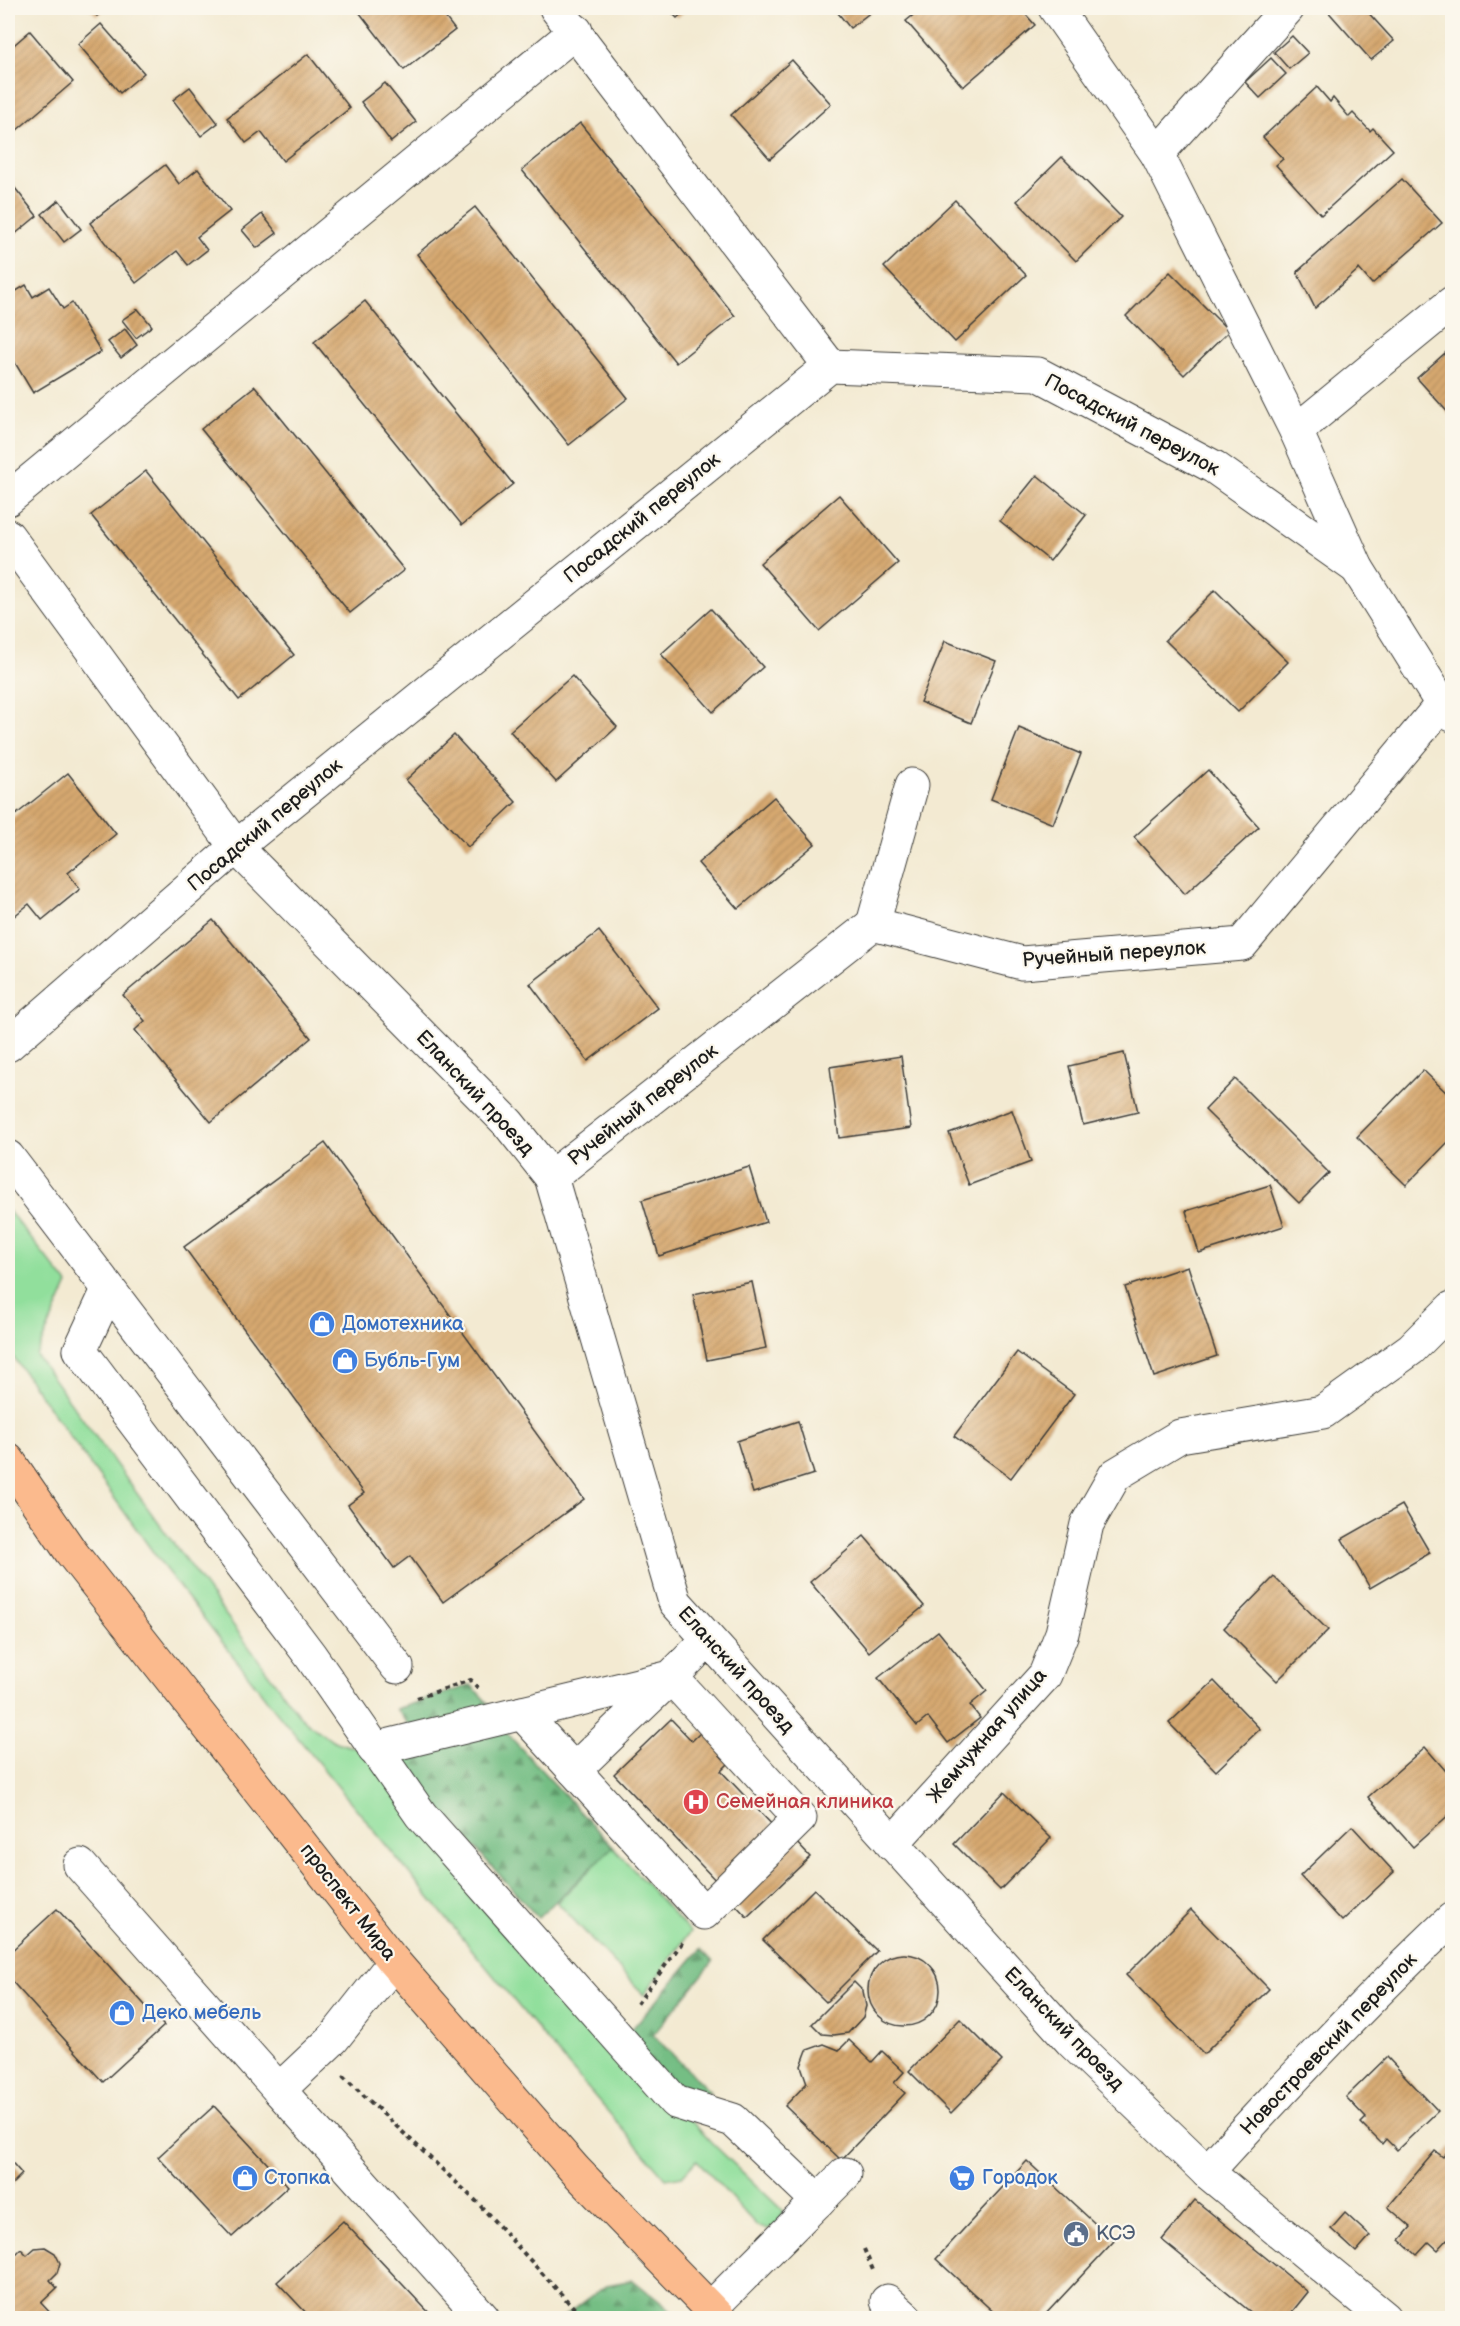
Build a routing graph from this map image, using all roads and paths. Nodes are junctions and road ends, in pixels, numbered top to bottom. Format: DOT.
graph roads {
  1 [pos="1055,8"];
  2 [pos="1288,8"];
  3 [pos="566,19"];
  4 [pos="1157,154"];
  5 [pos="1452,303"];
  6 [pos="830,366"];
  7 [pos="1296,431"];
  8 [pos="8,500"];
  9 [pos="8,536"];
  10 [pos="1357,568"];
  11 [pos="1447,709"];
  12 [pos="912,785"];
  13 [pos="236,847"];
  14 [pos="873,924"];
  15 [pos="8,1045"];
  16 [pos="8,1157"];
  17 [pos="551,1177"];
  18 [pos="108,1290"];
  19 [pos="1452,1308"];
  20 [pos="8,1460"];
  21 [pos="708,1640"];
  22 [pos="396,1667"];
  23 [pos="671,1677"];
  24 [pos="522,1713"];
  25 [pos="374,1749"];
  26 [pos="574,1770"];
  27 [pos="892,1844"];
  28 [pos="80,1865"];
  29 [pos="1452,1918"];
  30 [pos="690,1932"];
  31 [pos="394,1962"];
  32 [pos="644,1995"];
  33 [pos="318,2053"];
  34 [pos="279,2090"];
  35 [pos="1207,2172"];
  36 [pos="844,2174"];
  37 [pos="818,2201"];
  38 [pos="714,2314"];
  39 [pos="483,2319"];
  40 [pos="583,2319"];
  41 [pos="1384,2319"];
  1 -- 4 [label="street, Посадский переулок"];
  2 -- 4 [label="street"];
  3 -- 6 [label="street"];
  3 -- 8 [label="street"];
  4 -- 7 [label="street, Посадский переулок"];
  5 -- 7 [label="street"];
  6 -- 10 [label="street, Посадский переулок"];
  6 -- 13 [label="street, Посадский переулок"];
  7 -- 10 [label="street, Посадский переулок"];
  9 -- 13 [label="street, Еланский проезд"];
  10 -- 11 [label="street, Посадский переулок"];
  11 -- 14 [label="street, Ручейный переулок"];
  12 -- 14 [label="street"];
  13 -- 15 [label="street, Посадский переулок"];
  13 -- 17 [label="street, Еланский проезд"];
  14 -- 17 [label="street, Ручейный переулок"];
  16 -- 18 [label="street"];
  17 -- 21 [label="street, Еланский проезд"];
  18 -- 22 [label="street"];
  18 -- 25 [label="street"];
  19 -- 27 [label="street, Жемчужная улица"];
  20 -- 31 [label="main road, проспект Мира"];
  21 -- 23 [label="street"];
  21 -- 27 [label="street, Еланский проезд"];
  23 -- 24 [label="street"];
  23 -- 26 [label="street"];
  23 -- 26 [label="street"];
  24 -- 25 [label="street"];
  24 -- 26 [label="street"];
  25 -- 37 [label="street"];
  27 -- 35 [label="street, Еланский проезд"];
  28 -- 34 [label="street"];
  29 -- 35 [label="street, Новостроевский переулок"];
  30 -- 32 [label="path"];
  31 -- 33 [label="street"];
  31 -- 38 [label="main road, проспект Мира"];
  33 -- 34 [label="street"];
  33 -- 40 [label="path"];
  34 -- 39 [label="street"];
  35 -- 41 [label="street, Еланский проезд"];
  36 -- 37 [label="street"];
  37 -- 38 [label="street"];
}
